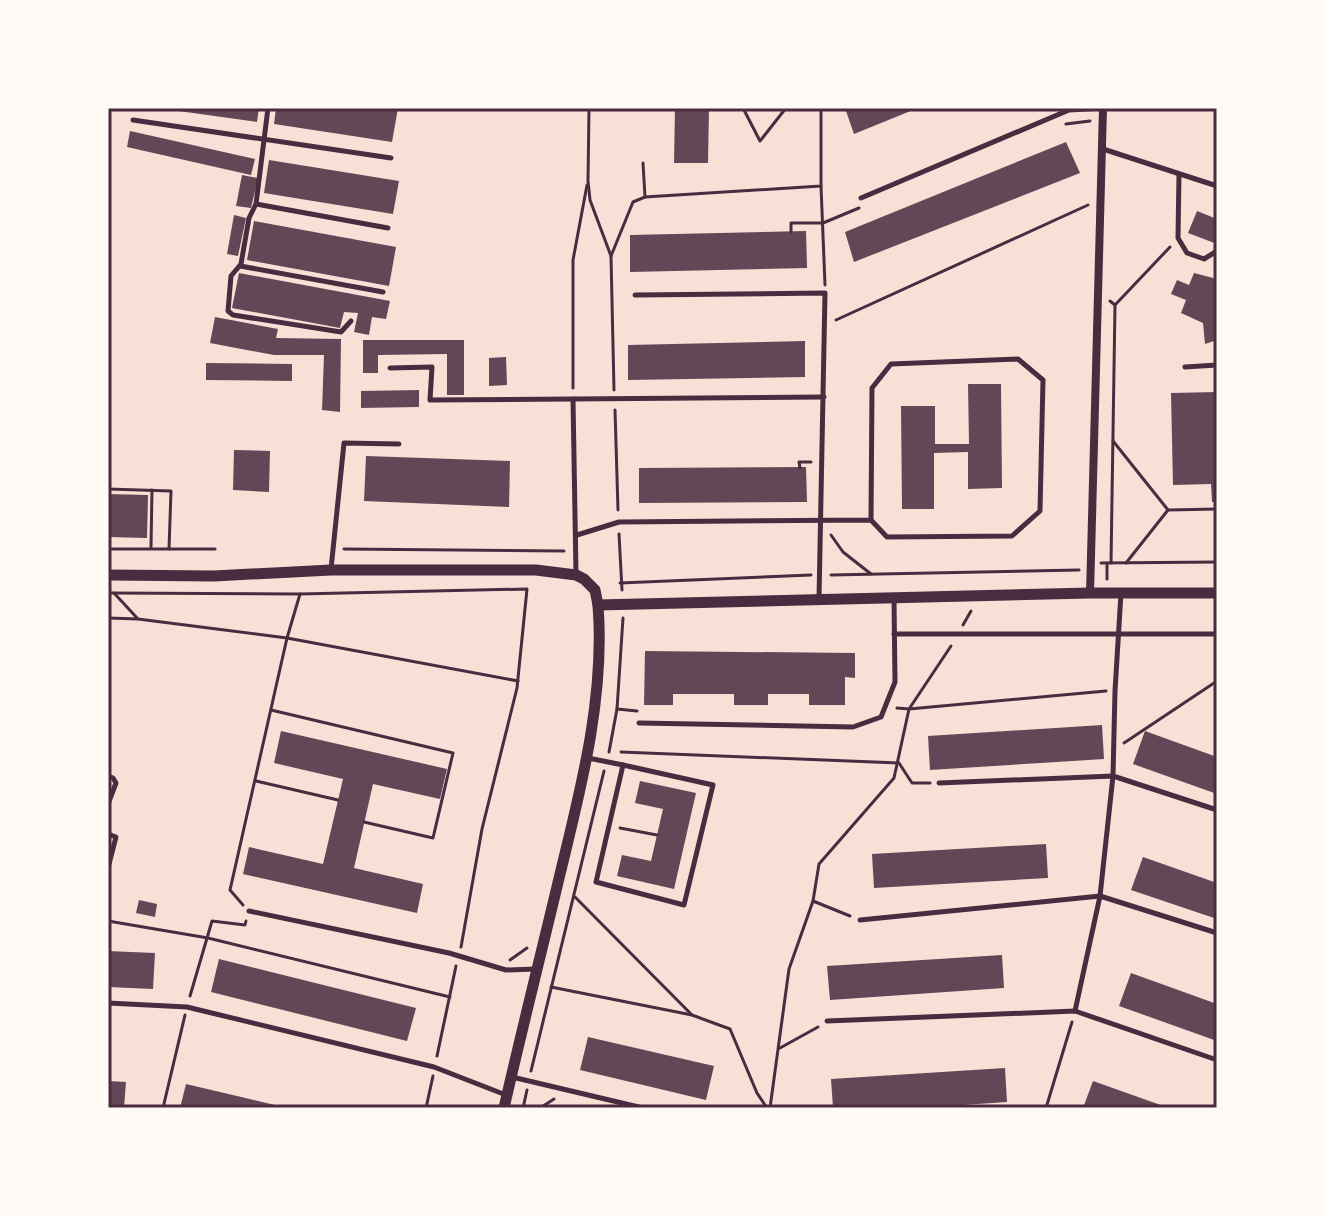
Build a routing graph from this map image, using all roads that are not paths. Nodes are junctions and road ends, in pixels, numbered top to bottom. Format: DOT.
graph roads {
  1 [pos="268,108"];
  2 [pos="1103,108"];
  3 [pos="133,120"];
  4 [pos="264,139"];
  5 [pos="1102,149"];
  6 [pos="391,158"];
  7 [pos="1179,174"];
  8 [pos="1217,186"];
  9 [pos="861,198"];
  10 [pos="256,204"];
  11 [pos="388,228"];
  12 [pos="1217,251"];
  13 [pos="240,266"];
  14 [pos="383,292"];
  15 [pos="635,295"];
  16 [pos="351,321"];
  17 [pos="1217,365"];
  18 [pos="1185,367"];
  19 [pos="390,368"];
  20 [pos="824,397"];
  21 [pos="573,399"];
  22 [pos="399,444"];
  23 [pos="820,520"];
  24 [pos="871,520"];
  25 [pos="577,535"];
  26 [pos="331,570"];
  27 [pos="108,575"];
  28 [pos="576,575"];
  29 [pos="1090,593"];
  30 [pos="1121,593"];
  31 [pos="1217,593"];
  32 [pos="894,598"];
  33 [pos="818,600"];
  34 [pos="598,605"];
  35 [pos="894,634"];
  36 [pos="1120,634"];
  37 [pos="1217,634"];
  38 [pos="639,723"];
  39 [pos="587,758"];
  40 [pos="623,765"];
  41 [pos="108,776"];
  42 [pos="1113,776"];
  43 [pos="939,783"];
  44 [pos="108,804"];
  45 [pos="1217,810"];
  46 [pos="108,834"];
  47 [pos="108,868"];
  48 [pos="1100,896"];
  49 [pos="249,911"];
  50 [pos="860,920"];
  51 [pos="1217,933"];
  52 [pos="536,969"];
  53 [pos="108,1003"];
  54 [pos="1075,1011"];
  55 [pos="827,1021"];
  56 [pos="1217,1060"];
  57 [pos="511,1076"];
  58 [pos="507,1095"];
  59 [pos="504,1108"];
  60 [pos="643,1108"];
  1 -- 4 [label="lane"];
  2 -- 5 [label="street"];
  2 -- 9 [label="lane"];
  3 -- 4 [label="lane"];
  4 -- 6 [label="lane"];
  4 -- 10 [label="lane"];
  5 -- 7 [label="lane"];
  5 -- 29 [label="street"];
  7 -- 8 [label="lane"];
  7 -- 12 [label="lane"];
  10 -- 11 [label="lane"];
  10 -- 13 [label="lane"];
  13 -- 14 [label="lane"];
  13 -- 16 [label="lane"];
  15 -- 20 [label="lane"];
  17 -- 18 [label="lane"];
  19 -- 21 [label="lane"];
  20 -- 21 [label="lane"];
  20 -- 23 [label="lane"];
  21 -- 25 [label="lane"];
  22 -- 26 [label="lane"];
  23 -- 24 [label="lane"];
  23 -- 25 [label="lane"];
  23 -- 33 [label="lane"];
  24 -- 24 [label="lane"];
  25 -- 28 [label="lane"];
  26 -- 27 [label="street"];
  26 -- 28 [label="street"];
  28 -- 34 [label="street"];
  29 -- 30 [label="street"];
  29 -- 32 [label="street"];
  30 -- 31 [label="street"];
  30 -- 36 [label="lane"];
  32 -- 33 [label="street"];
  32 -- 35 [label="lane"];
  33 -- 34 [label="street"];
  34 -- 39 [label="street"];
  35 -- 36 [label="lane"];
  35 -- 38 [label="lane"];
  36 -- 37 [label="lane"];
  36 -- 42 [label="lane"];
  39 -- 40 [label="lane"];
  39 -- 52 [label="street"];
  40 -- 40 [label="lane"];
  41 -- 44 [label="lane"];
  42 -- 43 [label="lane"];
  42 -- 45 [label="lane"];
  42 -- 48 [label="lane"];
  46 -- 47 [label="lane"];
  48 -- 50 [label="lane"];
  48 -- 51 [label="lane"];
  48 -- 54 [label="lane"];
  49 -- 52 [label="lane"];
  52 -- 57 [label="street"];
  53 -- 58 [label="lane"];
  54 -- 55 [label="lane"];
  54 -- 56 [label="lane"];
  57 -- 58 [label="street"];
  57 -- 60 [label="lane"];
  58 -- 59 [label="street"];
}
